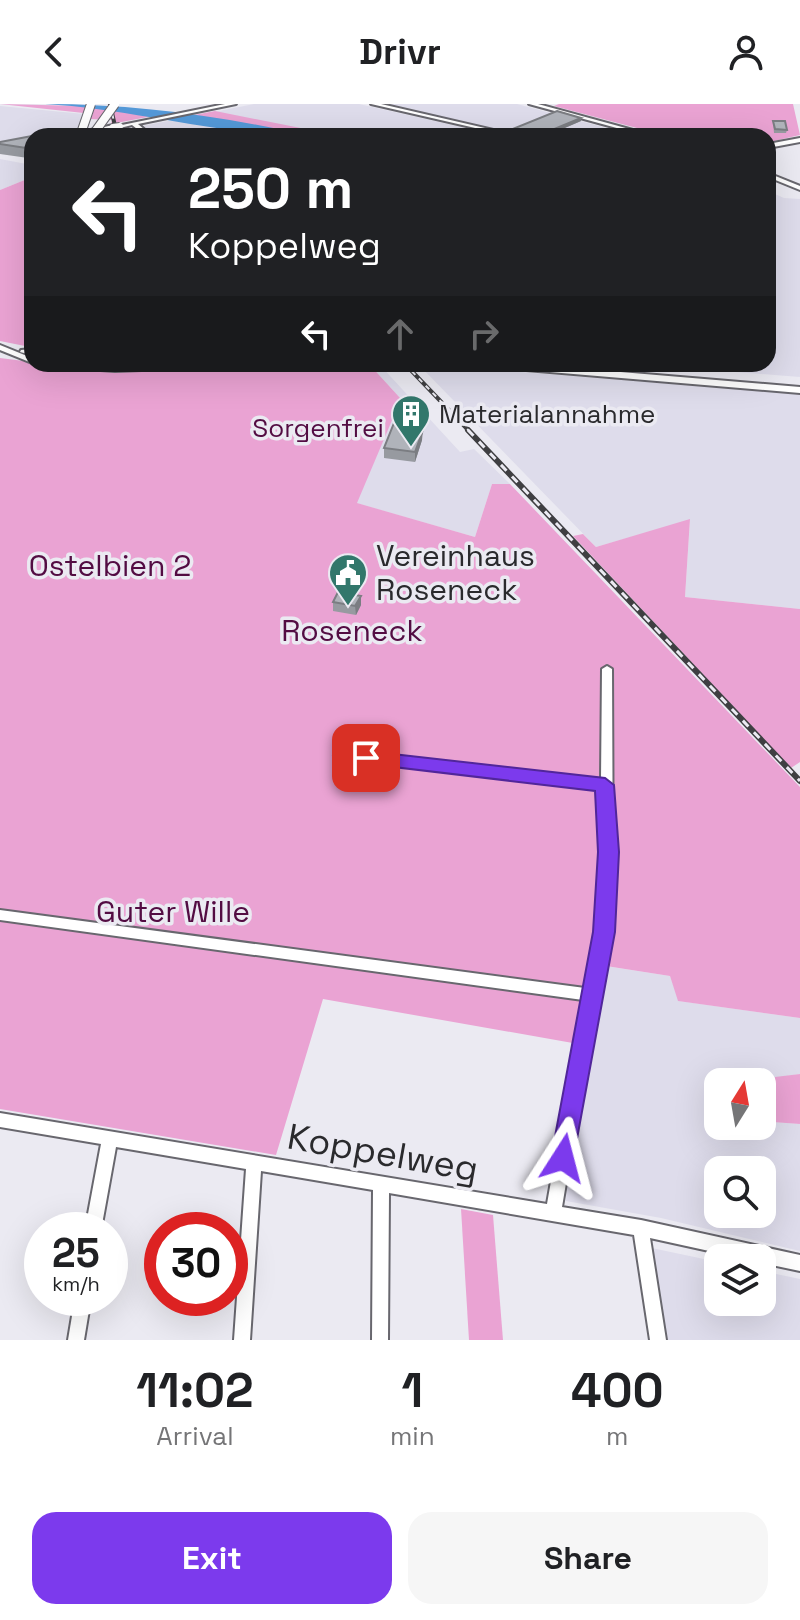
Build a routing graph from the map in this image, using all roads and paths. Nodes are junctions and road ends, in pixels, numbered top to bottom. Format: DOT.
graph roads {
  1 [pos="91,104"];
  2 [pos="115,104"];
  3 [pos="233,104"];
  4 [pos="374,104"];
  5 [pos="532,104"];
  6 [pos="133,123"];
  7 [pos="83,128"];
  8 [pos="98,128"];
  9 [pos="111,128"];
  10 [pos="139,128"];
  11 [pos="481,128"];
  12 [pos="622,128"];
  13 [pos="800,140"];
  14 [pos="776,144"];
  15 [pos="776,178"];
  16 [pos="800,188"];
  17 [pos="0,346"];
  18 [pos="24,352"];
  19 [pos="585,372"];
  20 [pos="670,372"];
  21 [pos="800,383"];
  22 [pos="800,390"];
  23 [pos="607,669"];
  24 [pos="340,755"];
  25 [pos="605,785"];
  26 [pos="0,915"];
  27 [pos="591,995"];
  28 [pos="0,1120"];
  29 [pos="110,1138"];
  30 [pos="254,1163"];
  31 [pos="381,1183"];
  32 [pos="96,1212"];
  33 [pos="553,1214"];
  34 [pos="641,1228"];
  35 [pos="800,1263"];
  36 [pos="80,1316"];
  37 [pos="76,1340"];
  38 [pos="242,1340"];
  39 [pos="380,1340"];
  40 [pos="658,1340"];
  1 -- 7 [label="highway, bridge"];
  2 -- 8 [label="highway, bridge"];
  3 -- 6 [label="street"];
  4 -- 11 [label="street"];
  5 -- 12 [label="street"];
  6 -- 9 [label="street"];
  6 -- 10 [label="street"];
  13 -- 14 [label="street"];
  15 -- 16 [label="street"];
  17 -- 18 [label="street"];
  19 -- 22 [label="main road"];
  20 -- 21 [label="main road"];
  23 -- 25 [label="street"];
  24 -- 25 [label="street"];
  25 -- 27 [label="street"];
  26 -- 27 [label="street"];
  27 -- 33 [label="street"];
  28 -- 29 [label="street, Koppelweg"];
  29 -- 30 [label="street, Koppelweg"];
  29 -- 32 [label="street"];
  30 -- 31 [label="street, Koppelweg"];
  30 -- 38 [label="street"];
  31 -- 33 [label="street, Koppelweg"];
  31 -- 39 [label="street"];
  33 -- 34 [label="street, Koppelweg"];
  34 -- 35 [label="street, Koppelweg"];
  34 -- 40 [label="street"];
  36 -- 37 [label="street"];
}
